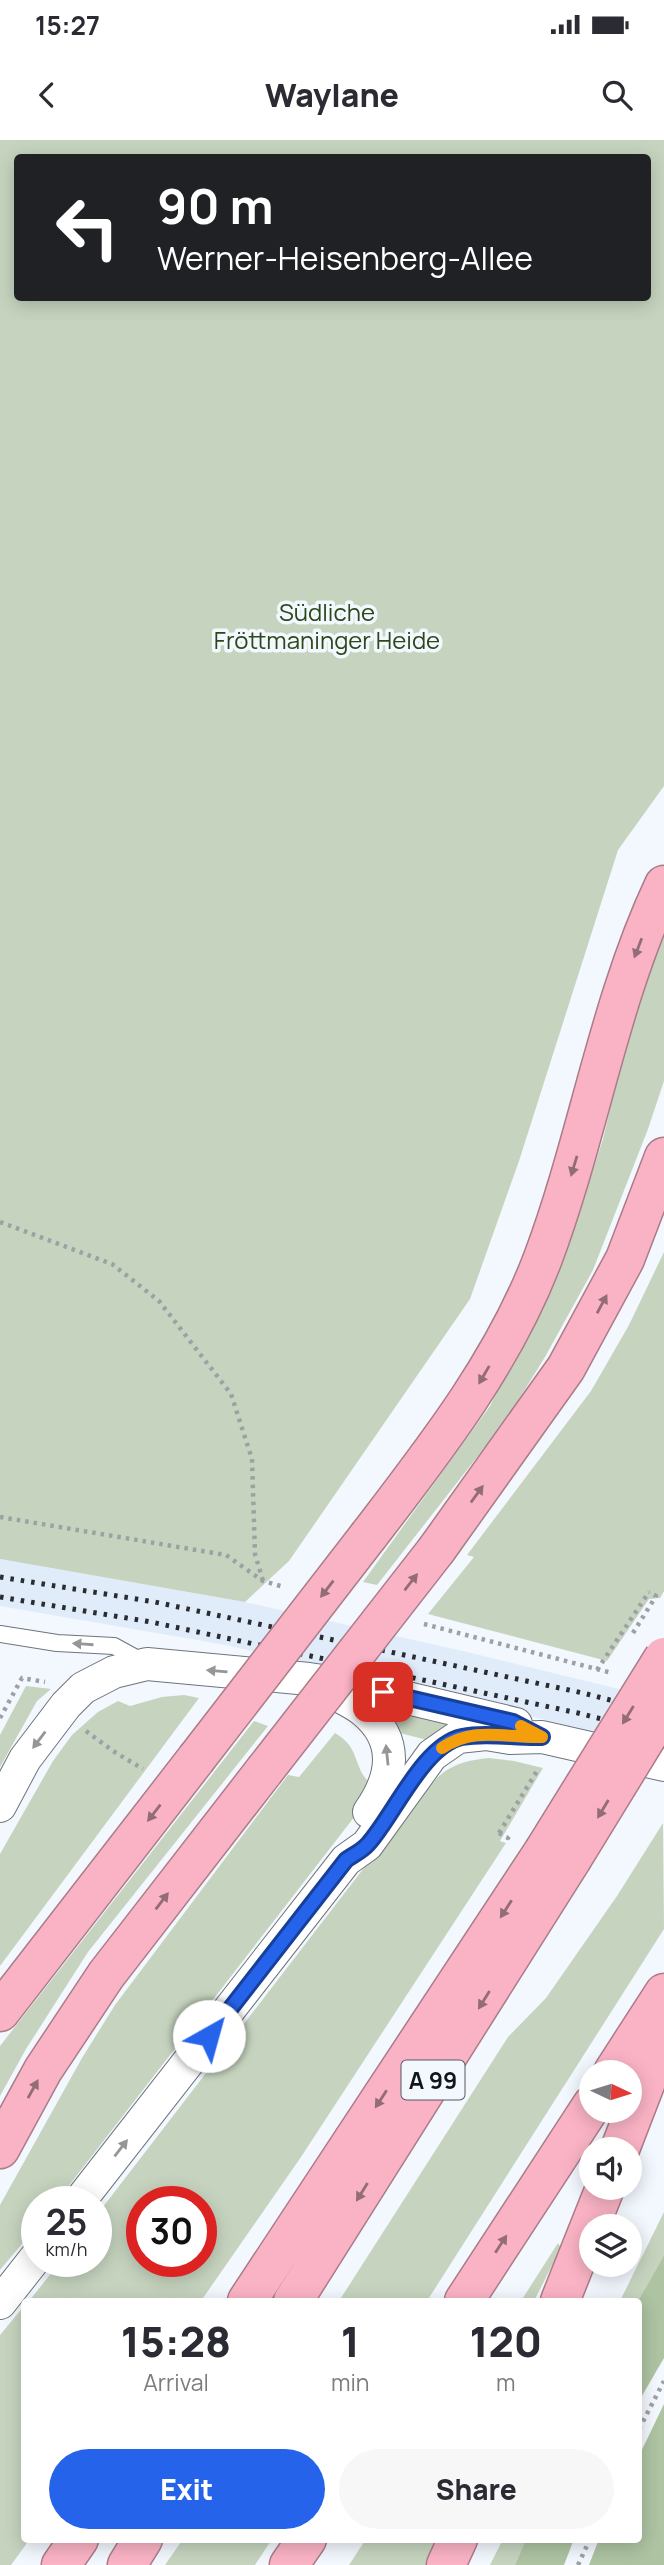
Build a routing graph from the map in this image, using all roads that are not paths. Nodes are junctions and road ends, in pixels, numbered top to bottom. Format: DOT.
graph roads {
  1 [pos="664,885"];
  2 [pos="664,1157"];
  3 [pos="0,1634"];
  4 [pos="664,1657"];
  5 [pos="147,1664"];
  6 [pos="309,1679"];
  7 [pos="664,1709"];
  8 [pos="542,1737"];
  9 [pos="664,1765"];
  10 [pos="0,1807"];
  11 [pos="558,1856"];
  12 [pos="346,1860"];
  13 [pos="664,1993"];
  14 [pos="0,2012"];
  15 [pos="664,2035"];
  16 [pos="621,2060"];
  17 [pos="580,2123"];
  18 [pos="625,2137"];
  19 [pos="0,2149"];
  20 [pos="91,2186"];
  21 [pos="600,2200"];
  22 [pos="21,2276"];
  23 [pos="249,2298"];
  24 [pos="295,2298"];
  25 [pos="466,2298"];
  26 [pos="561,2298"];
  27 [pos="0,2303"];
  28 [pos="76,2543"];
  29 [pos="141,2543"];
  30 [pos="304,2543"];
  31 [pos="455,2543"];
  32 [pos="61,2565"];
  33 [pos="127,2565"];
  34 [pos="289,2565"];
  35 [pos="446,2565"];
  1 -- 14 [label="highway, one-way, bridge"];
  19 -- 2 [label="highway, one-way, bridge"];
  5 -- 3 [label="lane, one-way"];
  4 -- 11 [label="highway, one-way, bridge"];
  6 -- 5 [label="street, one-way"];
  5 -- 10 [label="street, one-way"];
  6 -- 8 [label="street"];
  12 -- 6 [label="street, one-way"];
  7 -- 11 [label="highway, A 99, one-way, bridge"];
  8 -- 9 [label="street"];
  8 -- 12 [label="street"];
  11 -- 23 [label="highway, one-way"];
  11 -- 24 [label="highway, A 99, one-way"];
  20 -- 12 [label="street, one-way"];
  13 -- 16 [label="highway"];
  15 -- 18 [label="highway"];
  25 -- 17 [label="highway, one-way"];
  21 -- 26 [label="highway"];
  22 -- 27 [label="street"];
  28 -- 32 [label="highway"];
  29 -- 33 [label="highway"];
  30 -- 34 [label="highway"];
  31 -- 35 [label="highway"];
}
